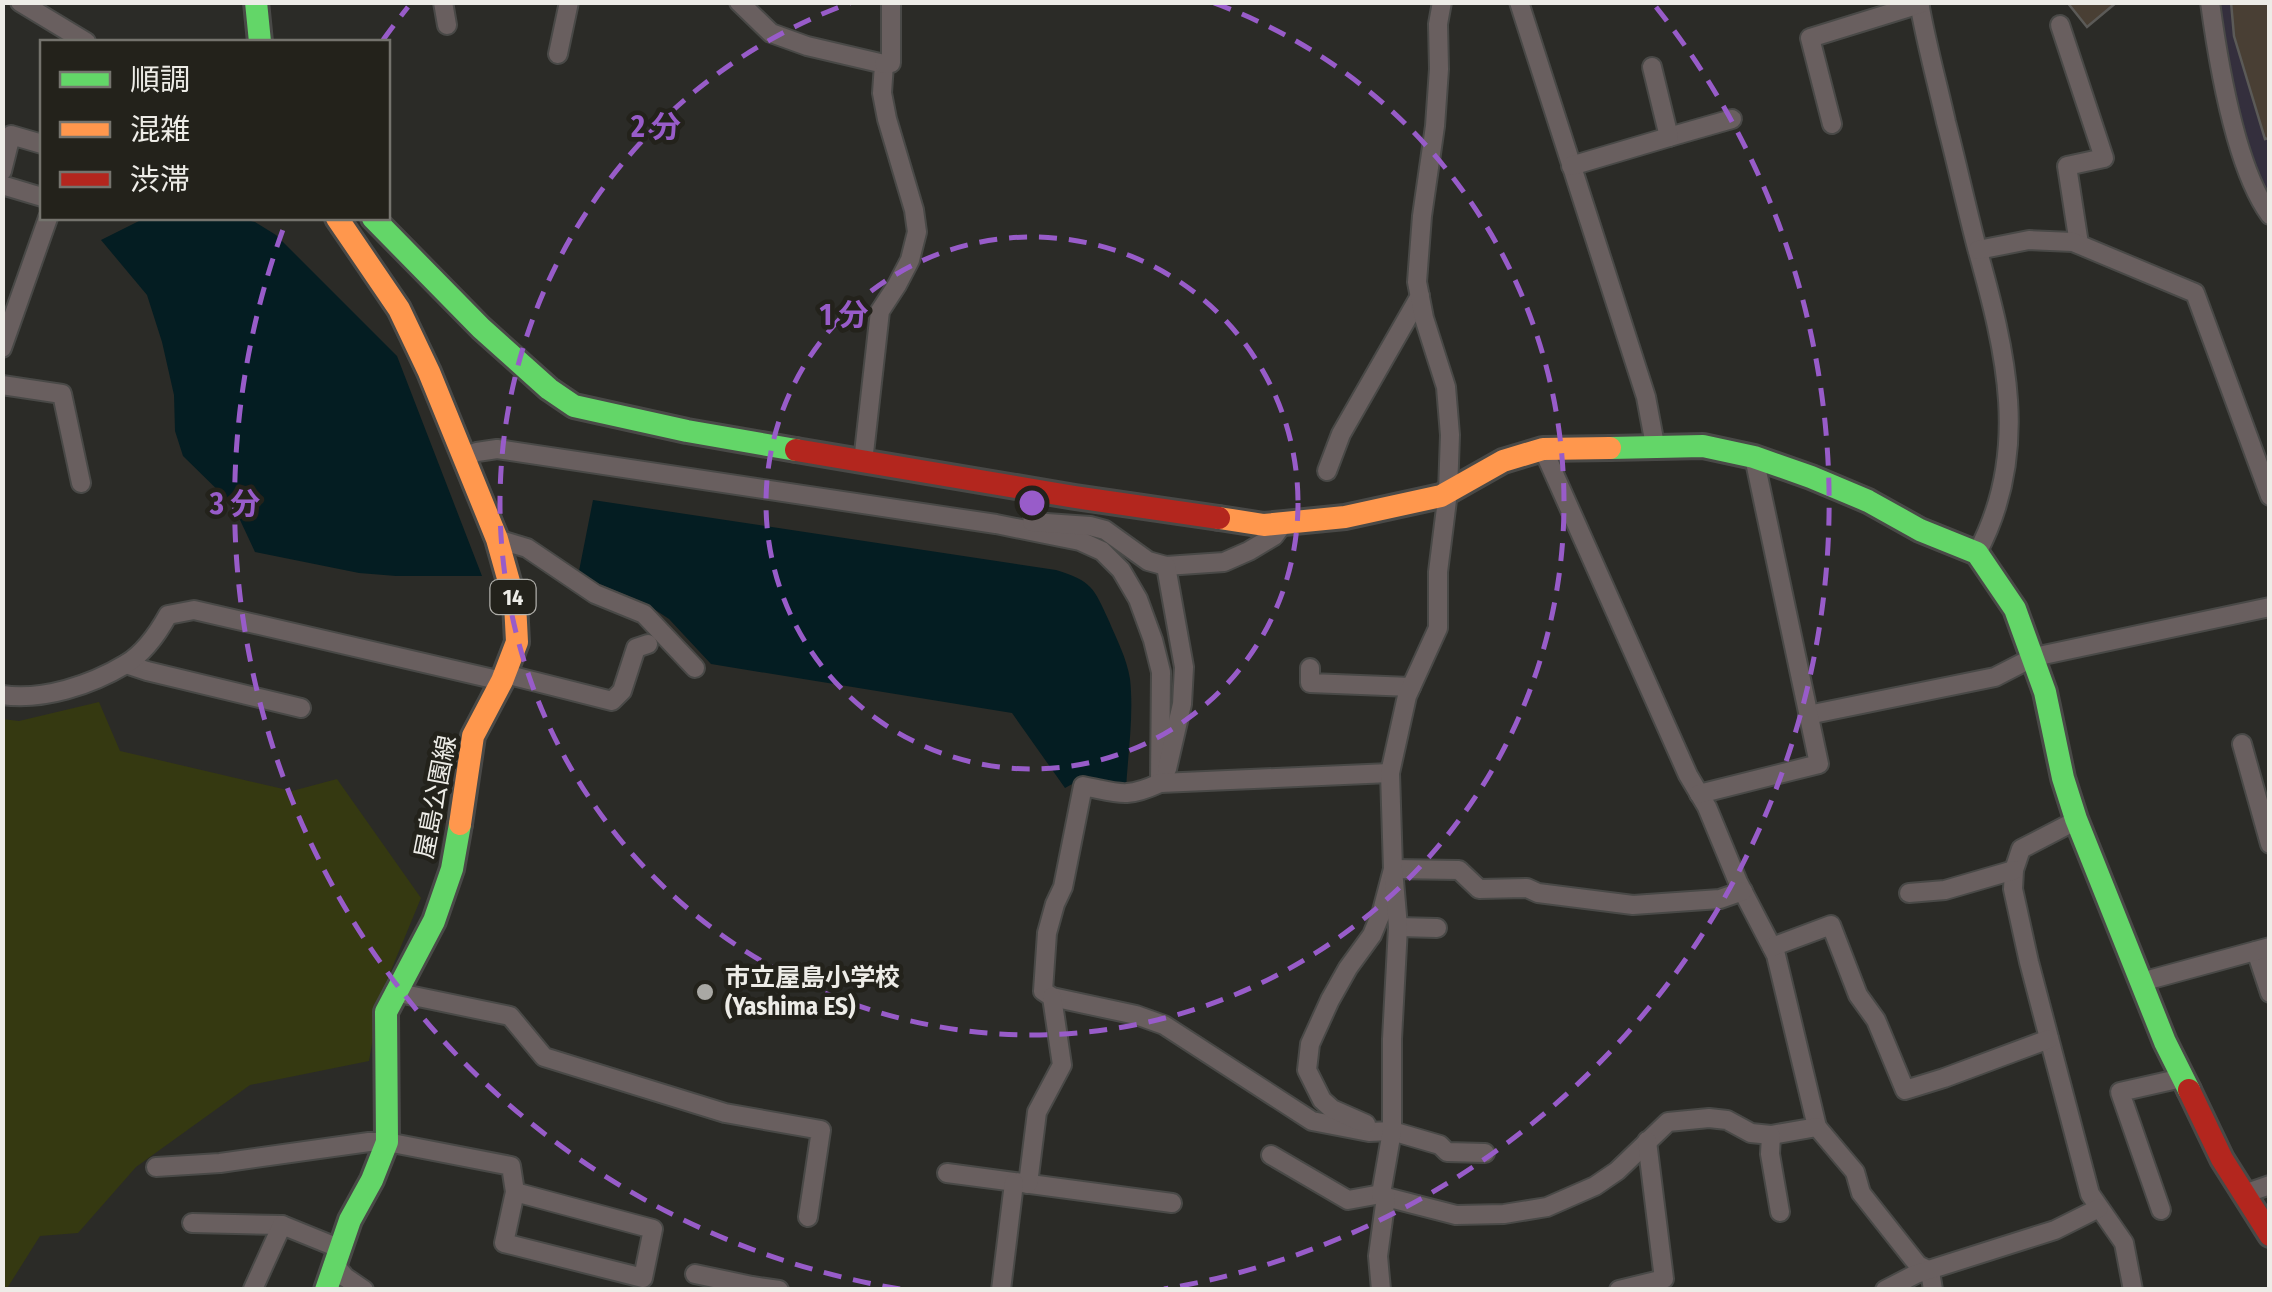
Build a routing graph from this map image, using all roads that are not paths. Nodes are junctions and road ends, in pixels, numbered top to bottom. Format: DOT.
graph roads {
  1 [pos="20,2"];
  2 [pos="256,2"];
  3 [pos="443,2"];
  4 [pos="569,2"];
  5 [pos="739,2"];
  6 [pos="891,2"];
  7 [pos="1442,2"];
  8 [pos="1519,2"];
  9 [pos="2210,2"];
  10 [pos="1920,3"];
  11 [pos="447,25"];
  12 [pos="2060,25"];
  13 [pos="83,40"];
  14 [pos="260,40"];
  15 [pos="558,54"];
  16 [pos="884,64"];
  17 [pos="1652,66"];
  18 [pos="1732,119"];
  19 [pos="1832,124"];
  20 [pos="1668,137"];
  21 [pos="40,143"];
  22 [pos="1570,166"];
  23 [pos="2,171"];
  24 [pos="2,184"];
  25 [pos="40,196"];
  26 [pos="2270,215"];
  27 [pos="47,220"];
  28 [pos="339,220"];
  29 [pos="375,220"];
  30 [pos="2079,244"];
  31 [pos="1978,250"];
  32 [pos="11,294"];
  33 [pos="1420,296"];
  34 [pos="2,348"];
  35 [pos="2,385"];
  36 [pos="1655,445"];
  37 [pos="1543,449"];
  38 [pos="464,457"];
  39 [pos="1754,457"];
  40 [pos="862,462"];
  41 [pos="1327,471"];
  42 [pos="81,483"];
  43 [pos="1448,492"];
  44 [pos="2270,496"];
  45 [pos="996,524"];
  46 [pos="1282,524"];
  47 [pos="497,538"];
  48 [pos="1977,553"];
  49 [pos="1166,566"];
  50 [pos="2270,607"];
  51 [pos="648,644"];
  52 [pos="2034,657"];
  53 [pos="126,664"];
  54 [pos="695,668"];
  55 [pos="1310,668"];
  56 [pos="503,677"];
  57 [pos="1411,687"];
  58 [pos="2,695"];
  59 [pos="301,708"];
  60 [pos="1808,715"];
  61 [pos="2242,744"];
  62 [pos="1390,773"];
  63 [pos="1160,783"];
  64 [pos="1699,794"];
  65 [pos="2077,820"];
  66 [pos="2270,844"];
  67 [pos="1393,869"];
  68 [pos="2014,870"];
  69 [pos="1742,891"];
  70 [pos="1909,894"];
  71 [pos="1398,927"];
  72 [pos="1437,928"];
  73 [pos="1772,947"];
  74 [pos="2263,949"];
  75 [pos="2140,982"];
  76 [pos="394,992"];
  77 [pos="2270,993"];
  78 [pos="1052,996"];
  79 [pos="2049,1039"];
  80 [pos="2182,1078"];
  81 [pos="1817,1127"];
  82 [pos="1389,1130"];
  83 [pos="1771,1135"];
  84 [pos="1647,1141"];
  85 [pos="387,1142"];
  86 [pos="1485,1153"];
  87 [pos="1271,1155"];
  88 [pos="156,1167"];
  89 [pos="947,1174"];
  90 [pos="1021,1184"];
  91 [pos="2270,1186"];
  92 [pos="515,1192"];
  93 [pos="2244,1194"];
  94 [pos="1384,1196"];
  95 [pos="1172,1203"];
  96 [pos="2099,1208"];
  97 [pos="2162,1210"];
  98 [pos="1780,1212"];
  99 [pos="808,1217"];
  100 [pos="192,1224"];
  101 [pos="282,1225"];
  102 [pos="2270,1234"];
  103 [pos="338,1257"];
  104 [pos="695,1274"];
  105 [pos="1931,1280"];
  106 [pos="253,1290"];
  107 [pos="326,1290"];
  108 [pos="364,1290"];
  109 [pos="779,1290"];
  110 [pos="1001,1290"];
  111 [pos="1382,1290"];
  112 [pos="1619,1290"];
  113 [pos="1886,1290"];
  114 [pos="2134,1290"];
  1 -- 13 [label="street"];
  2 -- 14 [label="street"];
  3 -- 11 [label="street"];
  4 -- 15 [label="street"];
  5 -- 16 [label="street"];
  6 -- 16 [label="street"];
  7 -- 33 [label="street"];
  8 -- 22 [label="street"];
  9 -- 26 [label="street"];
  10 -- 19 [label="street"];
  10 -- 31 [label="street"];
  12 -- 30 [label="street"];
  16 -- 40 [label="street"];
  17 -- 20 [label="street"];
  18 -- 20 [label="street"];
  20 -- 22 [label="street"];
  21 -- 23 [label="street"];
  22 -- 36 [label="street"];
  24 -- 25 [label="street"];
  27 -- 32 [label="street"];
  28 -- 38 [label="street, 屋島公園線 / 14"];
  29 -- 40 [label="street"];
  30 -- 31 [label="street"];
  30 -- 44 [label="street"];
  31 -- 48 [label="street"];
  32 -- 34 [label="street"];
  33 -- 41 [label="street"];
  33 -- 43 [label="street"];
  35 -- 42 [label="street"];
  36 -- 37 [label="street"];
  36 -- 39 [label="street"];
  37 -- 43 [label="street"];
  37 -- 64 [label="street"];
  38 -- 45 [label="street"];
  38 -- 47 [label="street, 屋島公園線 / 14"];
  39 -- 48 [label="street"];
  39 -- 60 [label="street"];
  40 -- 46 [label="street"];
  43 -- 46 [label="street"];
  43 -- 57 [label="street"];
  45 -- 49 [label="street"];
  45 -- 63 [label="street"];
  46 -- 49 [label="street"];
  47 -- 54 [label="street"];
  47 -- 56 [label="street, 屋島公園線 / 14"];
  48 -- 52 [label="street"];
  49 -- 63 [label="street"];
  50 -- 52 [label="street"];
  51 -- 56 [label="street"];
  52 -- 60 [label="street"];
  52 -- 65 [label="street"];
  53 -- 56 [label="street"];
  53 -- 58 [label="street"];
  53 -- 59 [label="street"];
  55 -- 57 [label="street"];
  56 -- 76 [label="street, 屋島公園線 / 14"];
  57 -- 62 [label="street"];
  60 -- 64 [label="street"];
  61 -- 66 [label="street"];
  62 -- 63 [label="street"];
  62 -- 67 [label="street"];
  63 -- 78 [label="street"];
  64 -- 69 [label="street"];
  65 -- 68 [label="street"];
  65 -- 75 [label="street"];
  67 -- 69 [label="street"];
  67 -- 71 [label="street"];
  67 -- 82 [label="street"];
  68 -- 70 [label="street"];
  68 -- 79 [label="street"];
  69 -- 73 [label="street"];
  71 -- 72 [label="street"];
  71 -- 82 [label="street"];
  73 -- 79 [label="street"];
  73 -- 81 [label="street"];
  74 -- 75 [label="street"];
  74 -- 77 [label="street"];
  75 -- 80 [label="street"];
  76 -- 85 [label="street, 屋島公園線 / 14"];
  76 -- 99 [label="street"];
  78 -- 82 [label="street"];
  78 -- 90 [label="street"];
  79 -- 96 [label="street"];
  80 -- 93 [label="street"];
  80 -- 97 [label="street"];
  81 -- 83 [label="street"];
  81 -- 105 [label="street"];
  82 -- 86 [label="street"];
  82 -- 94 [label="street"];
  83 -- 84 [label="street"];
  83 -- 98 [label="street"];
  84 -- 94 [label="street"];
  84 -- 112 [label="street"];
  85 -- 88 [label="street"];
  85 -- 92 [label="street"];
  85 -- 103 [label="street, 屋島公園線 / 14"];
  87 -- 94 [label="street"];
  89 -- 90 [label="street"];
  90 -- 95 [label="street"];
  90 -- 110 [label="street"];
  91 -- 93 [label="street"];
  92 -- 92 [label="street"];
  93 -- 102 [label="street"];
  94 -- 111 [label="street"];
  96 -- 105 [label="street"];
  96 -- 114 [label="street"];
  100 -- 101 [label="street"];
  101 -- 103 [label="street"];
  101 -- 106 [label="street"];
  103 -- 107 [label="street, 屋島公園線 / 14"];
  103 -- 108 [label="street"];
  104 -- 109 [label="street"];
  105 -- 113 [label="street"];
}
